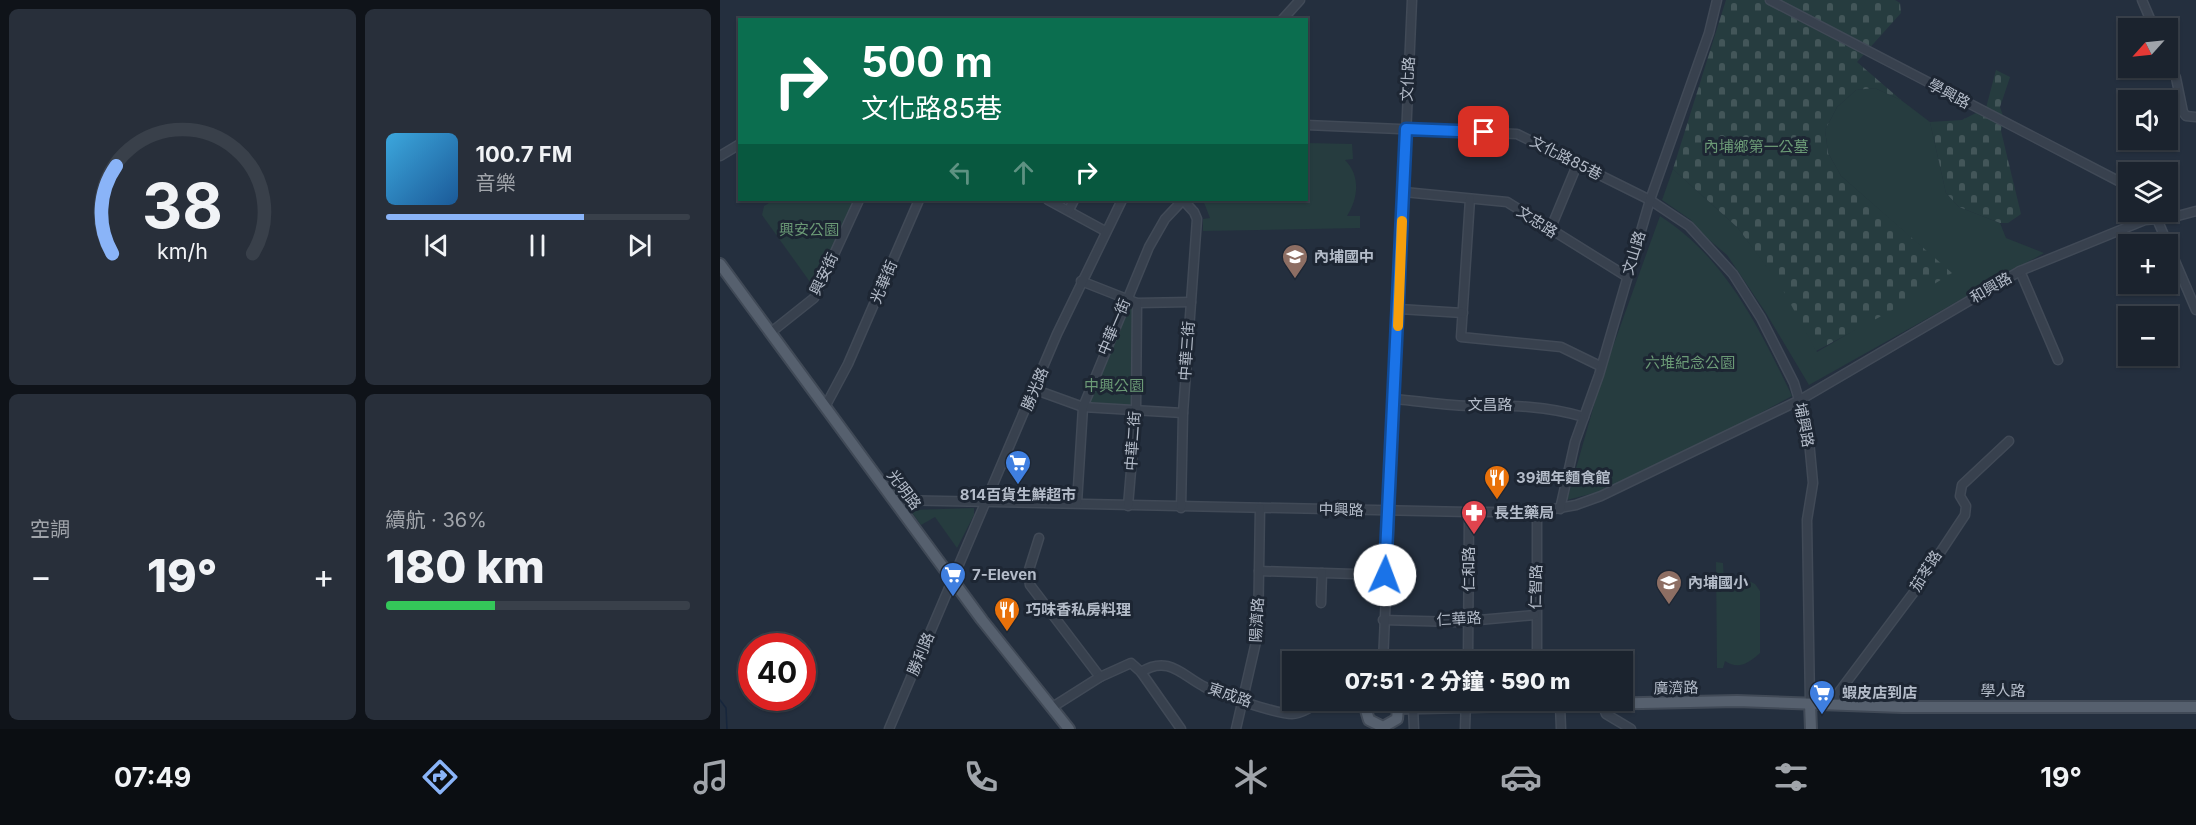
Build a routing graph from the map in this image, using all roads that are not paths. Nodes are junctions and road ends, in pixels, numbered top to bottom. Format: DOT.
graph roads {
  1 [pos="1300,0"];
  2 [pos="1412,0"];
  3 [pos="1717,0"];
  4 [pos="1770,0"];
  5 [pos="2142,0"];
  6 [pos="1284,18"];
  7 [pos="2150,18"];
  8 [pos="2176,78"];
  9 [pos="2196,117"];
  10 [pos="1308,124"];
  11 [pos="1406,129"];
  12 [pos="738,145"];
  13 [pos="720,156"];
  14 [pos="1577,165"];
  15 [pos="2118,181"];
  16 [pos="1404,192"];
  17 [pos="1470,199"];
  18 [pos="1650,200"];
  19 [pos="858,201"];
  20 [pos="919,201"];
  21 [pos="1050,201"];
  22 [pos="1074,201"];
  23 [pos="1121,201"];
  24 [pos="1182,201"];
  25 [pos="1184,201"];
  26 [pos="1069,210"];
  27 [pos="2196,212"];
  28 [pos="2178,214"];
  29 [pos="2140,222"];
  30 [pos="2159,222"];
  31 [pos="1550,230"];
  32 [pos="1105,231"];
  33 [pos="720,264"];
  34 [pos="2020,271"];
  35 [pos="1626,276"];
  36 [pos="1081,281"];
  37 [pos="1126,300"];
  38 [pos="1191,302"];
  39 [pos="1137,303"];
  40 [pos="1399,309"];
  41 [pos="2196,310"];
  42 [pos="1463,314"];
  43 [pos="770,333"];
  44 [pos="2058,360"];
  45 [pos="1600,366"];
  46 [pos="1036,390"];
  47 [pos="1394,399"];
  48 [pos="1800,400"];
  49 [pos="825,407"];
  50 [pos="1083,407"];
  51 [pos="1136,411"];
  52 [pos="1183,413"];
  53 [pos="1584,417"];
  54 [pos="2009,441"];
  55 [pos="893,500"];
  56 [pos="986,501"];
  57 [pos="1077,503"];
  58 [pos="1128,506"];
  59 [pos="1181,508"];
  60 [pos="1260,508"];
  61 [pos="1560,509"];
  62 [pos="1388,511"];
  63 [pos="1469,512"];
  64 [pos="1537,512"];
  65 [pos="1039,538"];
  66 [pos="1259,571"];
  67 [pos="1322,573"];
  68 [pos="1385,575"];
  69 [pos="952,580"];
  70 [pos="1321,603"];
  71 [pos="1535,615"];
  72 [pos="1469,619"];
  73 [pos="1383,620"];
  74 [pos="1383,651"];
  75 [pos="1468,651"];
  76 [pos="1537,651"];
  77 [pos="1140,672"];
  78 [pos="1100,677"];
  79 [pos="1244,700"];
  80 [pos="1633,703"];
  81 [pos="1810,704"];
  82 [pos="1830,704"];
  83 [pos="2196,707"];
  84 [pos="1051,708"];
  85 [pos="1282,711"];
  86 [pos="1283,711"];
  87 [pos="1300,711"];
  88 [pos="1366,711"];
  89 [pos="1396,711"];
  90 [pos="1413,711"];
  91 [pos="1466,711"];
  92 [pos="1560,711"];
  93 [pos="1605,711"];
  94 [pos="1369,726"];
  95 [pos="889,729"];
  96 [pos="1069,729"];
  97 [pos="1181,729"];
  98 [pos="1236,729"];
  99 [pos="1414,729"];
  100 [pos="1465,729"];
  101 [pos="1561,729"];
  102 [pos="1631,729"];
  103 [pos="1811,729"];
  1 -- 6 [label="street"];
  2 -- 11 [label="street, 文化路"];
  3 -- 18 [label="street, 文山路"];
  4 -- 15 [label="street, 學興路"];
  5 -- 7 [label="street"];
  8 -- 9 [label="street"];
  10 -- 11 [label="street, 文化路85巷"];
  11 -- 14 [label="street, 文化路85巷"];
  11 -- 16 [label="street, 文化路"];
  12 -- 13 [label="street"];
  14 -- 18 [label="street, 文化路85巷"];
  14 -- 31 [label="street"];
  16 -- 17 [label="street, 文忠路"];
  16 -- 40 [label="street, 文化路"];
  17 -- 31 [label="street, 文忠路"];
  17 -- 42 [label="street"];
  18 -- 35 [label="street, 文山路"];
  18 -- 48 [label="street, 埔興路"];
  19 -- 43 [label="street, 興安街"];
  20 -- 49 [label="street, 光華街"];
  21 -- 26 [label="street"];
  22 -- 26 [label="street"];
  23 -- 32 [label="street, 勝光路"];
  24 -- 37 [label="street, 中華一街"];
  25 -- 38 [label="street, 中華三街"];
  26 -- 32 [label="street"];
  27 -- 28 [label="street, 和興路"];
  29 -- 34 [label="street, 和興路"];
  30 -- 41 [label="street"];
  31 -- 35 [label="street, 文忠路"];
  32 -- 36 [label="street, 勝光路"];
  33 -- 43 [label="main road, 光明路"];
  34 -- 44 [label="street"];
  34 -- 48 [label="street, 和興路"];
  35 -- 45 [label="street, 文山路"];
  36 -- 37 [label="street"];
  36 -- 46 [label="street, 勝光路"];
  37 -- 39 [label="street"];
  37 -- 50 [label="street, 中華一街"];
  38 -- 39 [label="street"];
  38 -- 52 [label="street, 中華三街"];
  39 -- 51 [label="street, 中華二街"];
  40 -- 42 [label="street"];
  40 -- 47 [label="street, 文化路"];
  42 -- 45 [label="street"];
  43 -- 49 [label="main road, 光明路"];
  45 -- 53 [label="street, 文山路"];
  46 -- 50 [label="street"];
  46 -- 56 [label="street, 勝光路"];
  47 -- 53 [label="street, 文昌路"];
  47 -- 62 [label="street, 文化路"];
  48 -- 61 [label="street, 中興路"];
  48 -- 81 [label="street, 埔興路"];
  49 -- 55 [label="main road, 光明路"];
  50 -- 51 [label="street"];
  50 -- 57 [label="street, 中華一街"];
  51 -- 52 [label="street"];
  51 -- 58 [label="street, 中華二街"];
  52 -- 59 [label="street, 中華三街"];
  53 -- 61 [label="street, 文山路"];
  54 -- 82 [label="street, 茄苳路"];
  55 -- 56 [label="street, 中興路"];
  55 -- 69 [label="main road, 光明路"];
  56 -- 57 [label="street, 中興路"];
  56 -- 69 [label="street, 勝光路"];
  57 -- 58 [label="street, 中興路"];
  58 -- 59 [label="street, 中興路"];
  59 -- 60 [label="street, 中興路"];
  60 -- 62 [label="street, 中興路"];
  60 -- 66 [label="street, 陽濟路"];
  61 -- 64 [label="street, 中興路"];
  62 -- 63 [label="street, 中興路"];
  62 -- 68 [label="street, 文化路"];
  63 -- 64 [label="street, 中興路"];
  63 -- 72 [label="street, 仁和路"];
  64 -- 71 [label="street, 仁智路"];
  65 -- 78 [label="street"];
  66 -- 67 [label="street"];
  66 -- 79 [label="street, 陽濟路"];
  67 -- 68 [label="street"];
  67 -- 70 [label="street"];
  68 -- 73 [label="street, 文化路"];
  69 -- 84 [label="main road, 光明路"];
  69 -- 95 [label="street, 勝利路"];
  71 -- 72 [label="street, 仁華路"];
  71 -- 76 [label="street, 仁智路"];
  72 -- 73 [label="street, 仁華路"];
  72 -- 75 [label="street, 仁和路"];
  73 -- 74 [label="street, 文化路"];
  77 -- 78 [label="street"];
  77 -- 79 [label="street, 東成路"];
  77 -- 97 [label="street"];
  78 -- 84 [label="street"];
  79 -- 85 [label="street, 東成路"];
  79 -- 98 [label="street, 陽濟路"];
  80 -- 81 [label="main road, 廣濟路"];
  81 -- 82 [label="main road, 學人路"];
  81 -- 103 [label="main road"];
  82 -- 83 [label="main road, 學人路"];
  84 -- 96 [label="main road, 光明路"];
  86 -- 87 [label="street, 東成路"];
  88 -- 94 [label="main road"];
  89 -- 94 [label="main road"];
  90 -- 99 [label="street"];
  91 -- 100 [label="street"];
  92 -- 101 [label="street"];
  93 -- 102 [label="street"];
}
